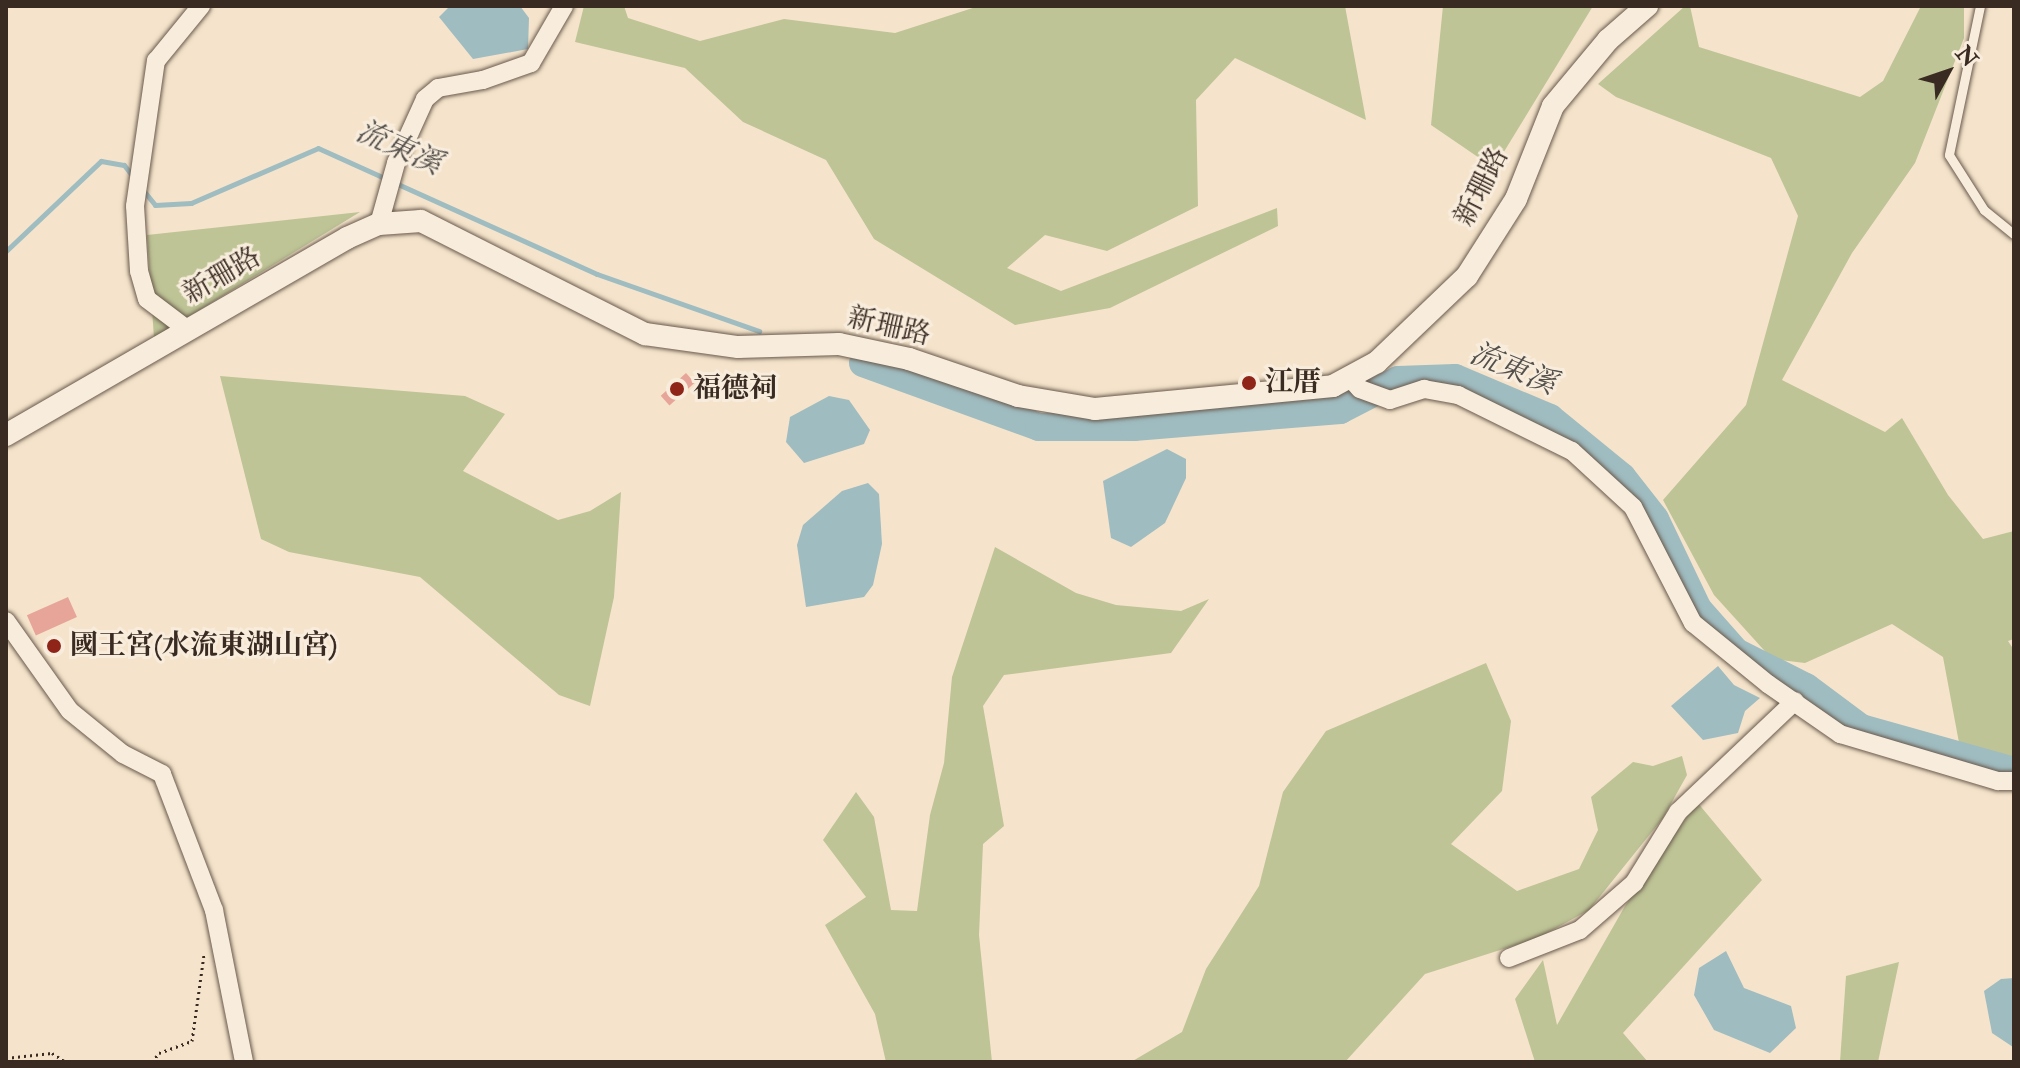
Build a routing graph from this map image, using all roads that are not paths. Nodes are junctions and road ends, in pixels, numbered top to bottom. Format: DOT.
graph roads {
  1 [pos="201,6"];
  2 [pos="564,6"];
  3 [pos="1647,6"];
  4 [pos="1980,6"];
  5 [pos="381,214"];
  6 [pos="2014,234"];
  7 [pos="188,330"];
  8 [pos="1355,384"];
  9 [pos="6,435"];
  10 [pos="6,621"];
  11 [pos="1795,701"];
  12 [pos="2014,781"];
  13 [pos="1509,958"];
  14 [pos="244,1062"];
  1 -- 7 [label="street"];
  2 -- 5 [label="street"];
  3 -- 8 [label="street, 新珊路"];
  4 -- 6 [label="lane"];
  5 -- 7 [label="street, 新珊路"];
  5 -- 8 [label="street, 新珊路"];
  7 -- 9 [label="street, 新珊路"];
  8 -- 11 [label="street"];
  10 -- 14 [label="street"];
  11 -- 12 [label="street"];
  11 -- 13 [label="street"];
}
